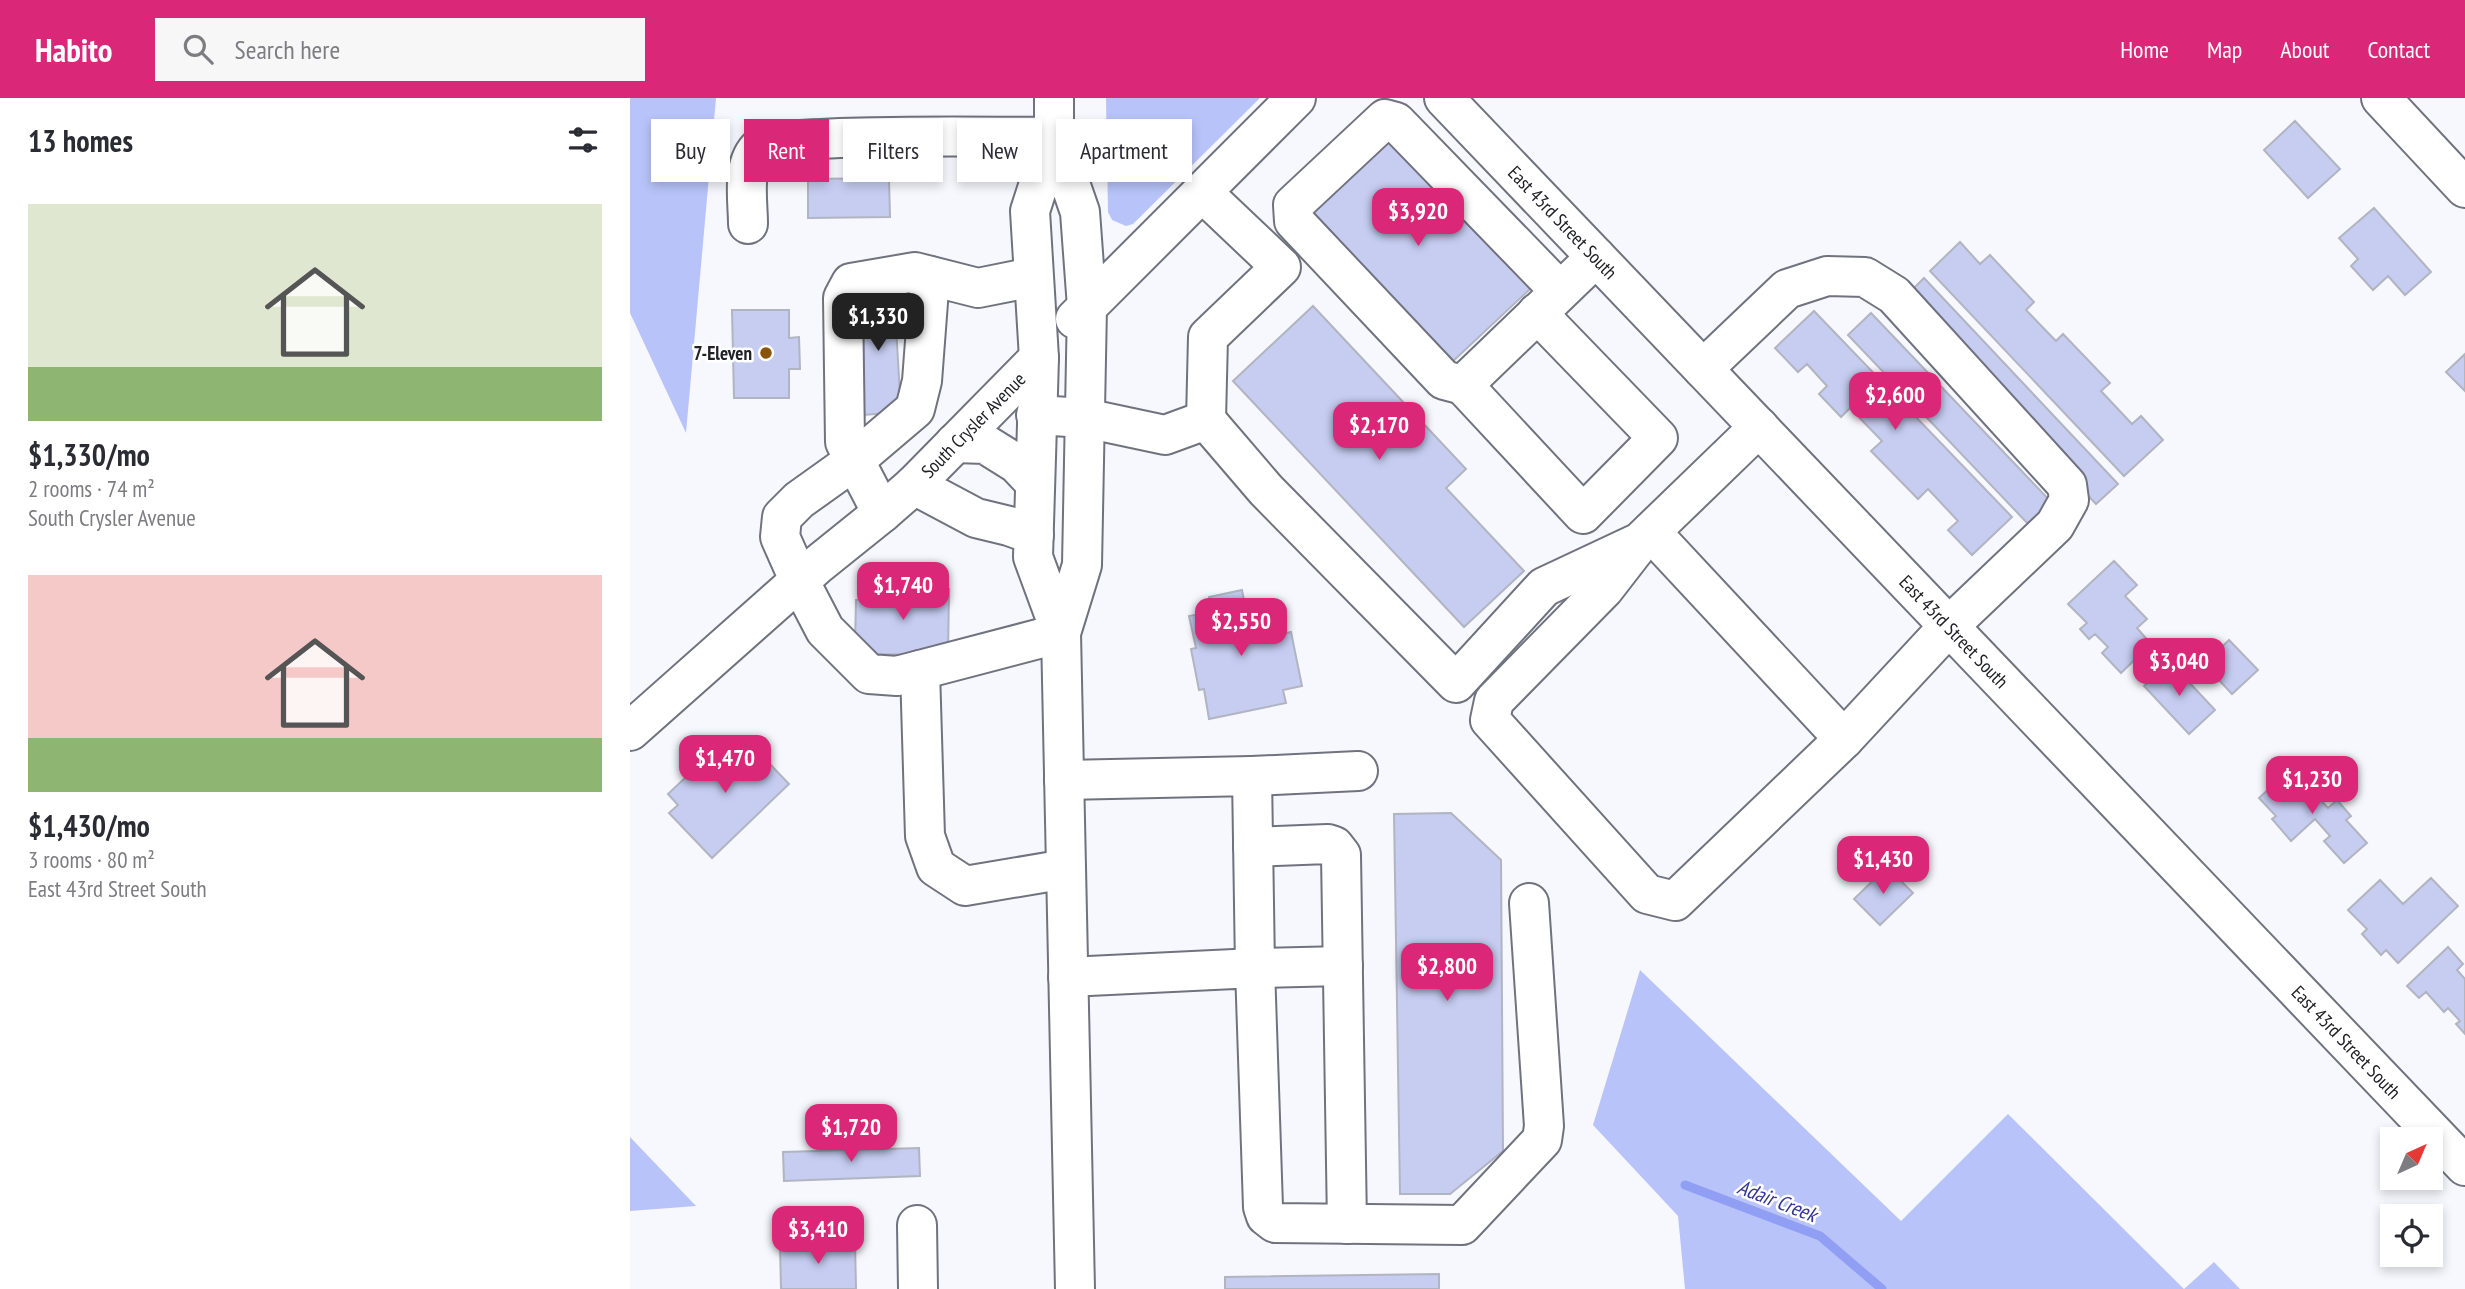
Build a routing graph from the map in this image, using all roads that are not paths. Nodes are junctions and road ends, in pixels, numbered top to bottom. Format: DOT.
graph roads {
  1 [pos="1054,98"];
  2 [pos="1296,98"];
  3 [pos="2381,98"];
  4 [pos="1445,99"];
  5 [pos="1408,134"];
  6 [pos="1054,137"];
  7 [pos="2465,188"];
  8 [pos="1203,193"];
  9 [pos="748,224"];
  10 [pos="1596,257"];
  11 [pos="930,276"];
  12 [pos="1033,277"];
  13 [pos="1549,302"];
  14 [pos="1087,307"];
  15 [pos="1038,358"];
  16 [pos="1703,369"];
  17 [pos="1463,385"];
  18 [pos="1036,415"];
  19 [pos="1085,418"];
  20 [pos="1206,420"];
  21 [pos="1759,427"];
  22 [pos="955,443"];
  23 [pos="855,460"];
  24 [pos="1035,484"];
  25 [pos="914,485"];
  26 [pos="882,513"];
  27 [pos="1034,535"];
  28 [pos="1645,537"];
  29 [pos="800,582"];
  30 [pos="1949,626"];
  31 [pos="1061,633"];
  32 [pos="920,670"];
  33 [pos="630,731"];
  34 [pos="1844,739"];
  35 [pos="1358,771"];
  36 [pos="1252,776"];
  37 [pos="1064,780"];
  38 [pos="1253,847"];
  39 [pos="1066,869"];
  40 [pos="1529,903"];
  41 [pos="1343,966"];
  42 [pos="1255,968"];
  43 [pos="1069,977"];
  44 [pos="2465,1166"];
  45 [pos="1347,1224"];
  46 [pos="916,1226"];
  47 [pos="918,1289"];
  48 [pos="1075,1289"];
  1 -- 6 [label="main road"];
  2 -- 8 [label="main road, South Crysler Avenue"];
  3 -- 7 [label="main road"];
  4 -- 5 [label="main road"];
  4 -- 10 [label="main road, East 43rd Street South"];
  5 -- 13 [label="main road"];
  5 -- 17 [label="main road"];
  6 -- 9 [label="main road"];
  6 -- 12 [label="main road"];
  6 -- 14 [label="main road"];
  8 -- 14 [label="main road, South Crysler Avenue"];
  8 -- 20 [label="main road"];
  10 -- 13 [label="main road"];
  10 -- 16 [label="main road, East 43rd Street South"];
  11 -- 12 [label="main road"];
  11 -- 23 [label="main road"];
  11 -- 23 [label="main road"];
  12 -- 15 [label="main road"];
  13 -- 17 [label="main road"];
  13 -- 17 [label="main road"];
  14 -- 15 [label="main road, South Crysler Avenue"];
  14 -- 19 [label="main road"];
  15 -- 18 [label="main road"];
  15 -- 22 [label="main road, South Crysler Avenue"];
  16 -- 21 [label="main road, East 43rd Street South"];
  16 -- 30 [label="main road"];
  18 -- 19 [label="main road"];
  18 -- 24 [label="main road"];
  19 -- 20 [label="main road"];
  19 -- 31 [label="main road"];
  20 -- 28 [label="main road"];
  21 -- 28 [label="main road"];
  21 -- 30 [label="main road, East 43rd Street South"];
  22 -- 24 [label="main road"];
  22 -- 25 [label="main road, South Crysler Avenue"];
  23 -- 26 [label="main road"];
  23 -- 29 [label="main road"];
  24 -- 27 [label="main road"];
  25 -- 26 [label="main road, South Crysler Avenue"];
  25 -- 27 [label="main road"];
  26 -- 29 [label="main road, South Crysler Avenue"];
  27 -- 31 [label="main road"];
  28 -- 34 [label="main road"];
  28 -- 34 [label="main road"];
  29 -- 32 [label="main road"];
  29 -- 33 [label="main road, South Crysler Avenue"];
  30 -- 34 [label="main road"];
  30 -- 44 [label="main road, East 43rd Street South"];
  31 -- 32 [label="main road"];
  31 -- 37 [label="main road"];
  32 -- 39 [label="main road"];
  35 -- 36 [label="main road"];
  36 -- 37 [label="main road"];
  36 -- 38 [label="main road"];
  37 -- 39 [label="main road"];
  38 -- 41 [label="main road"];
  38 -- 42 [label="main road"];
  39 -- 43 [label="main road"];
  40 -- 45 [label="main road"];
  41 -- 42 [label="main road"];
  41 -- 45 [label="main road"];
  42 -- 43 [label="main road"];
  42 -- 45 [label="main road"];
  43 -- 48 [label="main road"];
  46 -- 47 [label="main road"];
}
